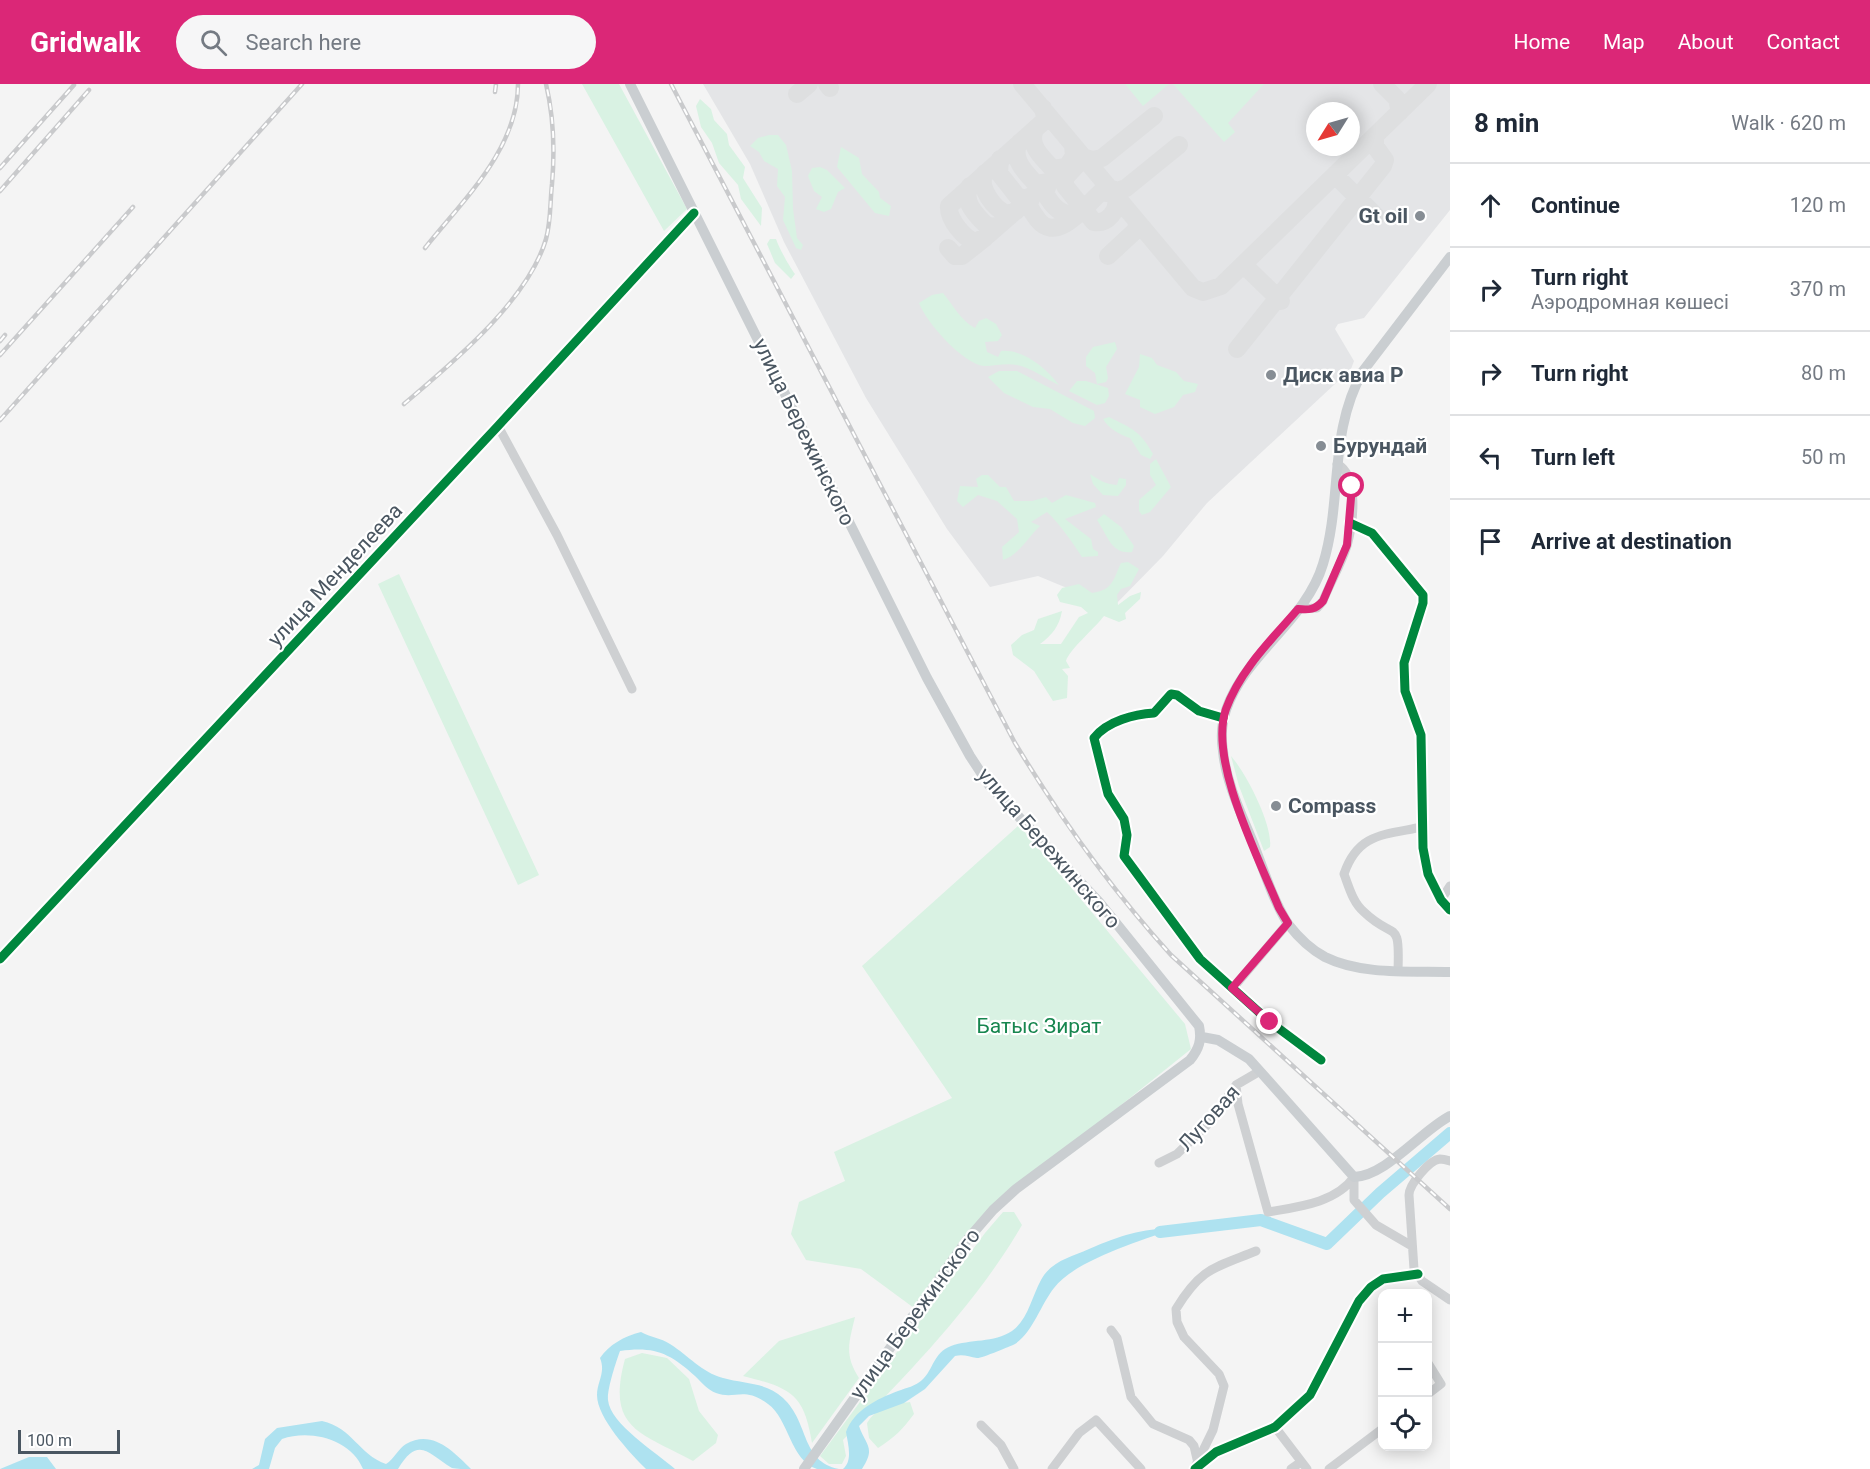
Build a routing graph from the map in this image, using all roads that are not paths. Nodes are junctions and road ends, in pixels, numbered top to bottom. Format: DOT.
graph roads {
  1 [pos="630,84"];
  2 [pos="694,213"];
  3 [pos="1450,257"];
  4 [pos="498,426"];
  5 [pos="1336,464"];
  6 [pos="1350,523"];
  7 [pos="1298,609"];
  8 [pos="632,689"];
  9 [pos="1223,718"];
  10 [pos="1422,827"];
  11 [pos="1450,886"];
  12 [pos="1441,900"];
  13 [pos="1450,910"];
  14 [pos="1288,923"];
  15 [pos="0,959"];
  16 [pos="1398,970"];
  17 [pos="1450,972"];
  18 [pos="1232,988"];
  19 [pos="1202,1037"];
  20 [pos="1321,1060"];
  21 [pos="1260,1071"];
  22 [pos="1236,1085"];
  23 [pos="1450,1116"];
  24 [pos="1450,1161"];
  25 [pos="1159,1163"];
  26 [pos="1354,1178"];
  27 [pos="1412,1246"];
  28 [pos="1256,1251"];
  29 [pos="1418,1275"];
  30 [pos="1450,1300"];
  31 [pos="1111,1330"];
  32 [pos="1432,1369"];
  33 [pos="1432,1392"];
  34 [pos="981,1425"];
  35 [pos="1275,1427"];
  36 [pos="1378,1433"];
  37 [pos="1304,1465"];
  38 [pos="1195,1466"];
  39 [pos="804,1469"];
  40 [pos="1014,1469"];
  41 [pos="1052,1469"];
  42 [pos="1141,1469"];
  43 [pos="1291,1469"];
  44 [pos="1329,1469"];
  1 -- 2 [label="main road, улица Бережинского"];
  2 -- 4 [label="street, улица Менделеева"];
  2 -- 19 [label="main road, улица Бережинского"];
  3 -- 5 [label="main road"];
  4 -- 8 [label="street"];
  4 -- 15 [label="street, улица Менделеева"];
  5 -- 6 [label="street"];
  5 -- 7 [label="main road"];
  6 -- 7 [label="street"];
  6 -- 10 [label="street"];
  7 -- 9 [label="main road"];
  9 -- 14 [label="main road"];
  9 -- 18 [label="street"];
  10 -- 12 [label="street"];
  10 -- 16 [label="street"];
  11 -- 12 [label="street"];
  12 -- 13 [label="street"];
  14 -- 16 [label="main road"];
  14 -- 18 [label="street"];
  16 -- 17 [label="main road"];
  18 -- 20 [label="street"];
  19 -- 21 [label="main road"];
  19 -- 39 [label="main road, улица Бережинского"];
  21 -- 22 [label="street, Луговая"];
  21 -- 26 [label="main road"];
  22 -- 25 [label="street, Луговая"];
  22 -- 26 [label="street"];
  23 -- 26 [label="main road"];
  24 -- 27 [label="street"];
  26 -- 27 [label="street"];
  27 -- 29 [label="street"];
  28 -- 38 [label="street"];
  29 -- 30 [label="street"];
  29 -- 35 [label="street"];
  31 -- 38 [label="street"];
  32 -- 33 [label="street"];
  34 -- 40 [label="street"];
  35 -- 37 [label="street"];
  35 -- 38 [label="street"];
  36 -- 44 [label="street"];
  37 -- 43 [label="street"];
  41 -- 42 [label="street"];
}
